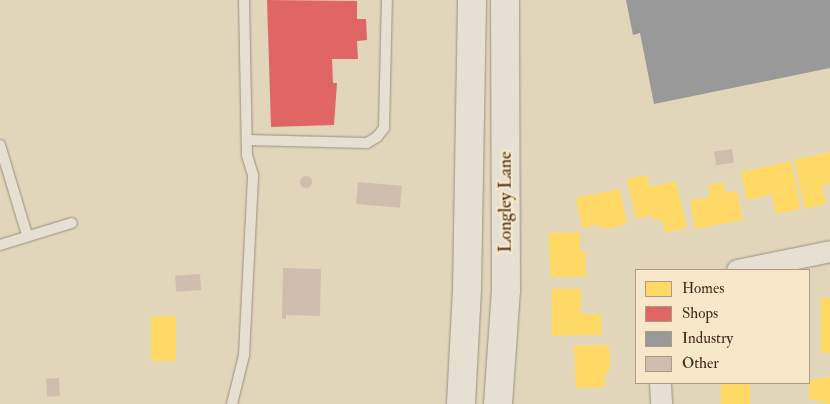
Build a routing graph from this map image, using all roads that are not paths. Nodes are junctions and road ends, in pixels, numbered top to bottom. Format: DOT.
graph roads {
  1 [pos="244,0"];
  2 [pos="386,0"];
  3 [pos="472,0"];
  4 [pos="505,0"];
  5 [pos="247,140"];
  6 [pos="0,145"];
  7 [pos="72,223"];
  8 [pos="27,236"];
  9 [pos="0,245"];
  10 [pos="830,252"];
  11 [pos="742,269"];
  12 [pos="660,384"];
  13 [pos="232,404"];
  14 [pos="461,404"];
  15 [pos="498,404"];
  16 [pos="661,404"];
  1 -- 5 [label="lane"];
  2 -- 5 [label="lane"];
  3 -- 14 [label="main road"];
  4 -- 15 [label="main road, Longley Lane"];
  5 -- 13 [label="lane"];
  6 -- 8 [label="lane"];
  7 -- 8 [label="lane"];
  8 -- 9 [label="lane"];
  10 -- 11 [label="street"];
  12 -- 16 [label="street"];
}
